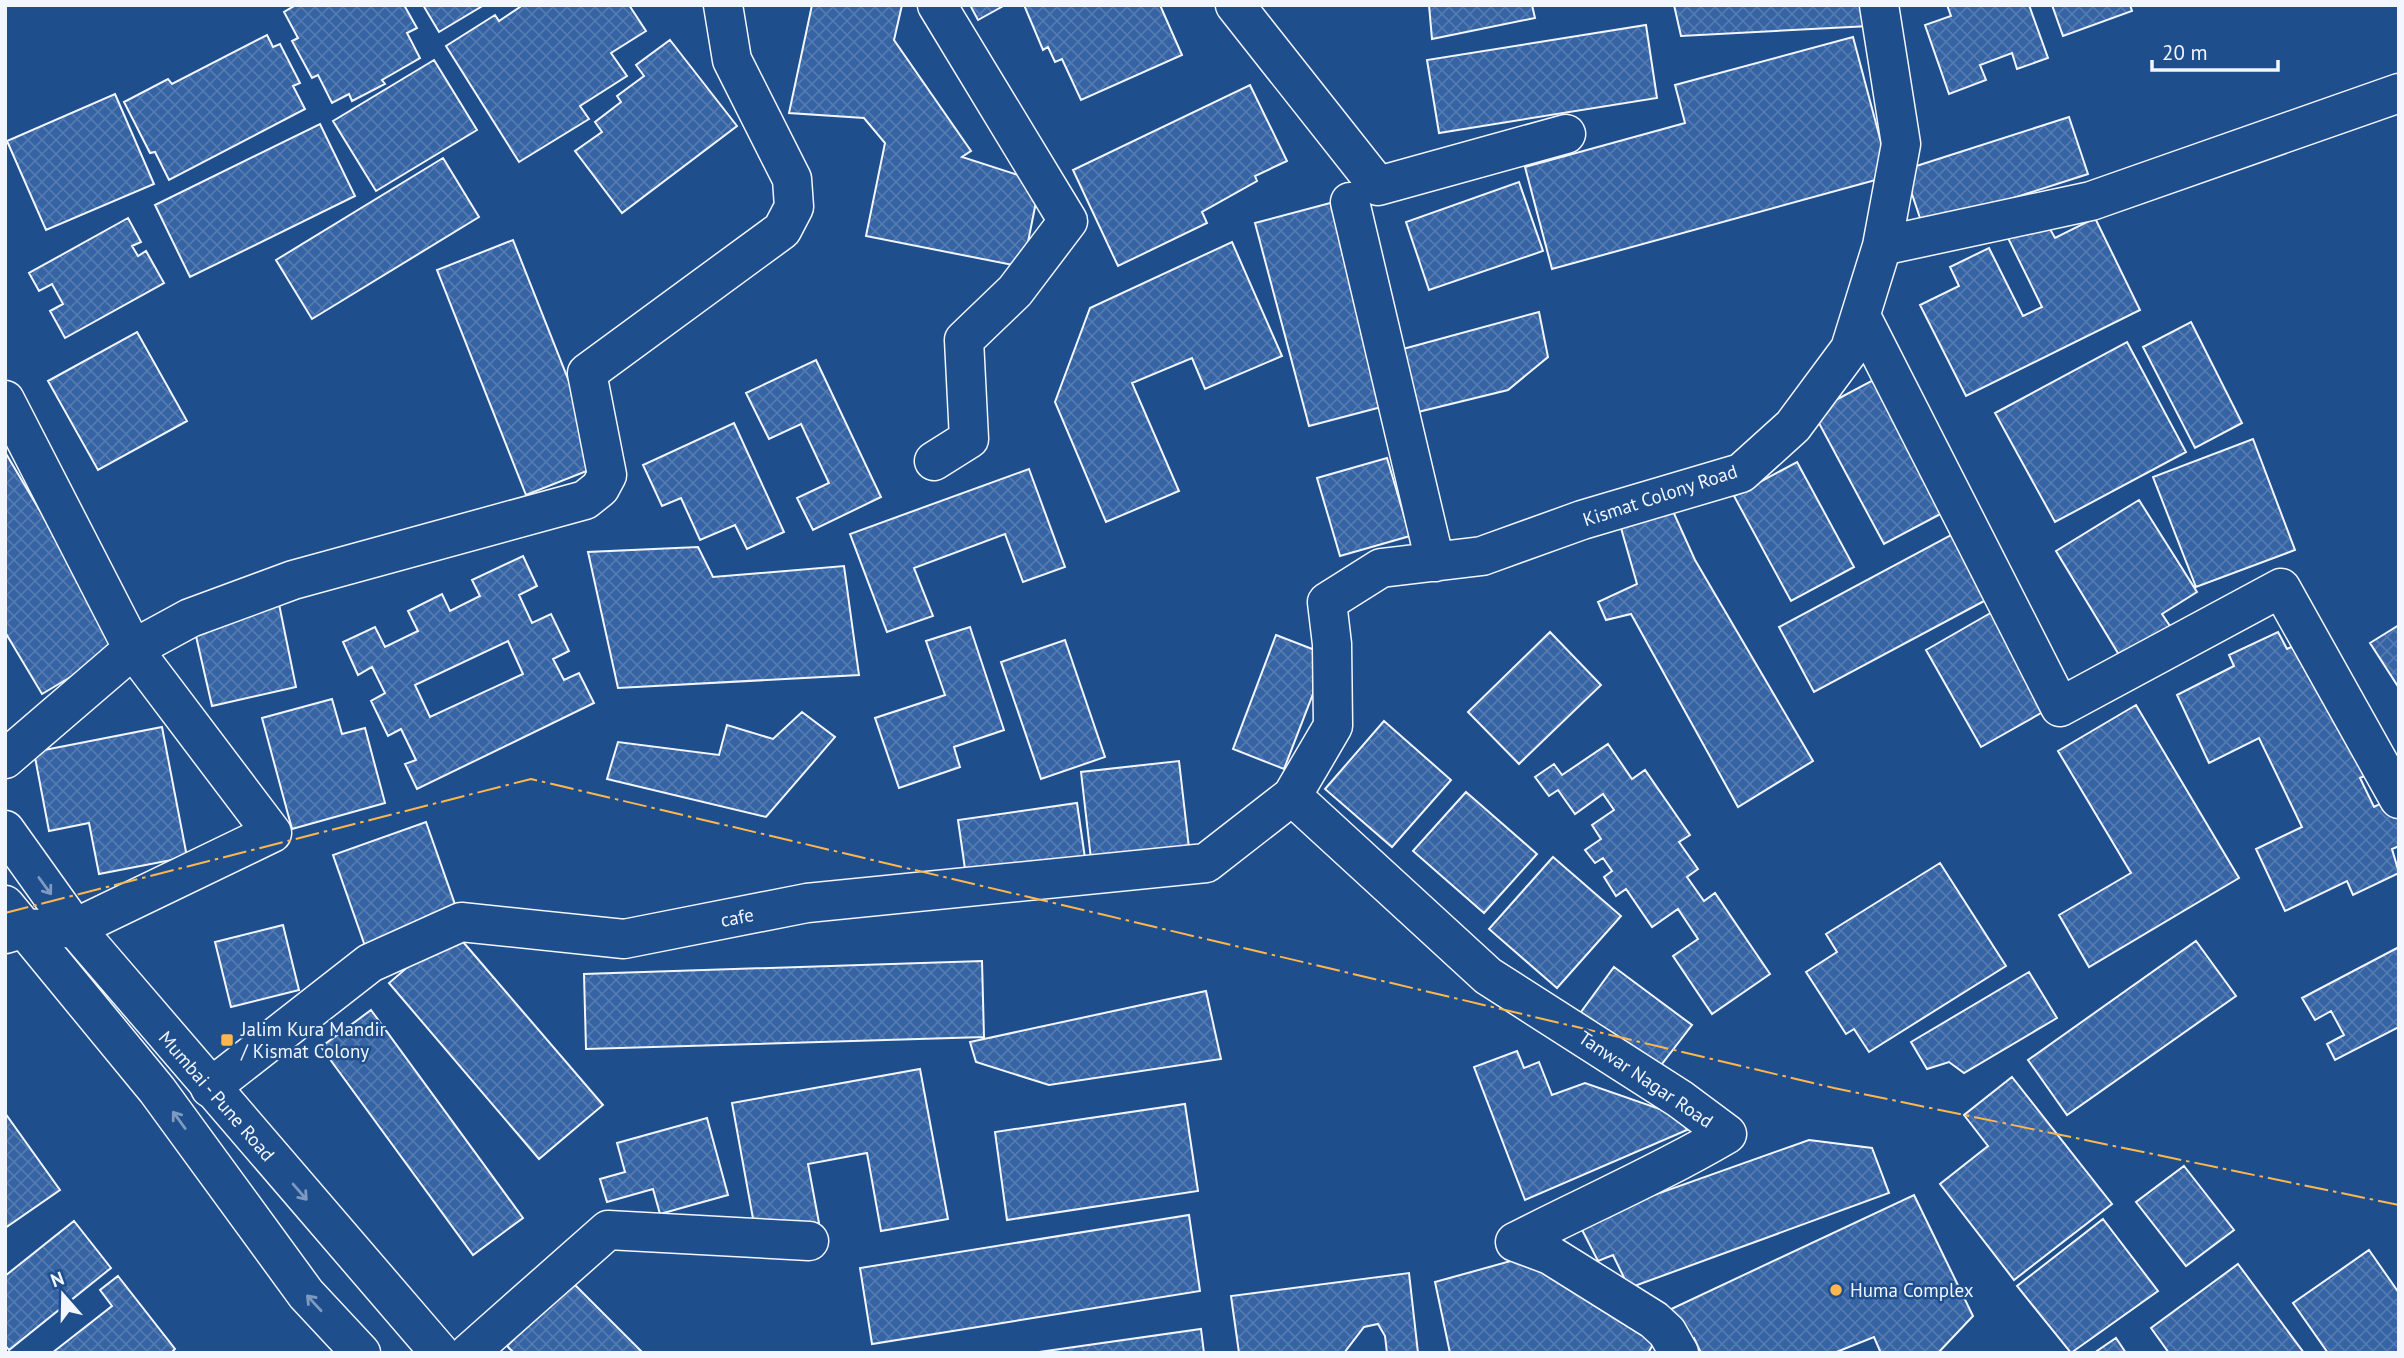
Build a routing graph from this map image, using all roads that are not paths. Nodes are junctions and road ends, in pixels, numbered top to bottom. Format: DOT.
graph roads {
  1 [pos="723,5"];
  2 [pos="937,5"];
  3 [pos="1879,5"];
  4 [pos="1245,8"];
  5 [pos="2399,93"];
  6 [pos="1566,134"];
  7 [pos="1350,202"];
  8 [pos="1882,246"];
  9 [pos="1861,316"];
  10 [pos="5,400"];
  11 [pos="934,461"];
  12 [pos="1435,562"];
  13 [pos="133,649"];
  14 [pos="5,758"];
  15 [pos="1292,796"];
  16 [pos="2399,799"];
  17 [pos="5,830"];
  18 [pos="11,923"];
  19 [pos="75,928"];
  20 [pos="210,1088"];
  21 [pos="808,1241"];
  22 [pos="360,1353"];
  23 [pos="440,1353"];
  24 [pos="469,1353"];
  25 [pos="1679,1353"];
  1 -- 13 [label="street"];
  2 -- 11 [label="street"];
  3 -- 8 [label="street, Kismat Colony Road"];
  4 -- 6 [label="street"];
  5 -- 8 [label="street"];
  7 -- 12 [label="street"];
  8 -- 9 [label="street, Kismat Colony Road"];
  9 -- 12 [label="street, Kismat Colony Road"];
  9 -- 16 [label="street"];
  10 -- 13 [label="street"];
  12 -- 15 [label="street, Kismat Colony Road"];
  13 -- 14 [label="street"];
  13 -- 19 [label="street"];
  15 -- 20 [label="street, cafe"];
  15 -- 25 [label="street, Tanwar Nagar Road"];
  17 -- 19 [label="street, Mumbai - Pune Road, one-way"];
  18 -- 19 [label="street"];
  22 -- 18 [label="street, one-way"];
  19 -- 20 [label="street, Mumbai - Pune Road"];
  20 -- 23 [label="street, Mumbai - Pune Road, one-way"];
  21 -- 24 [label="street"];
}
